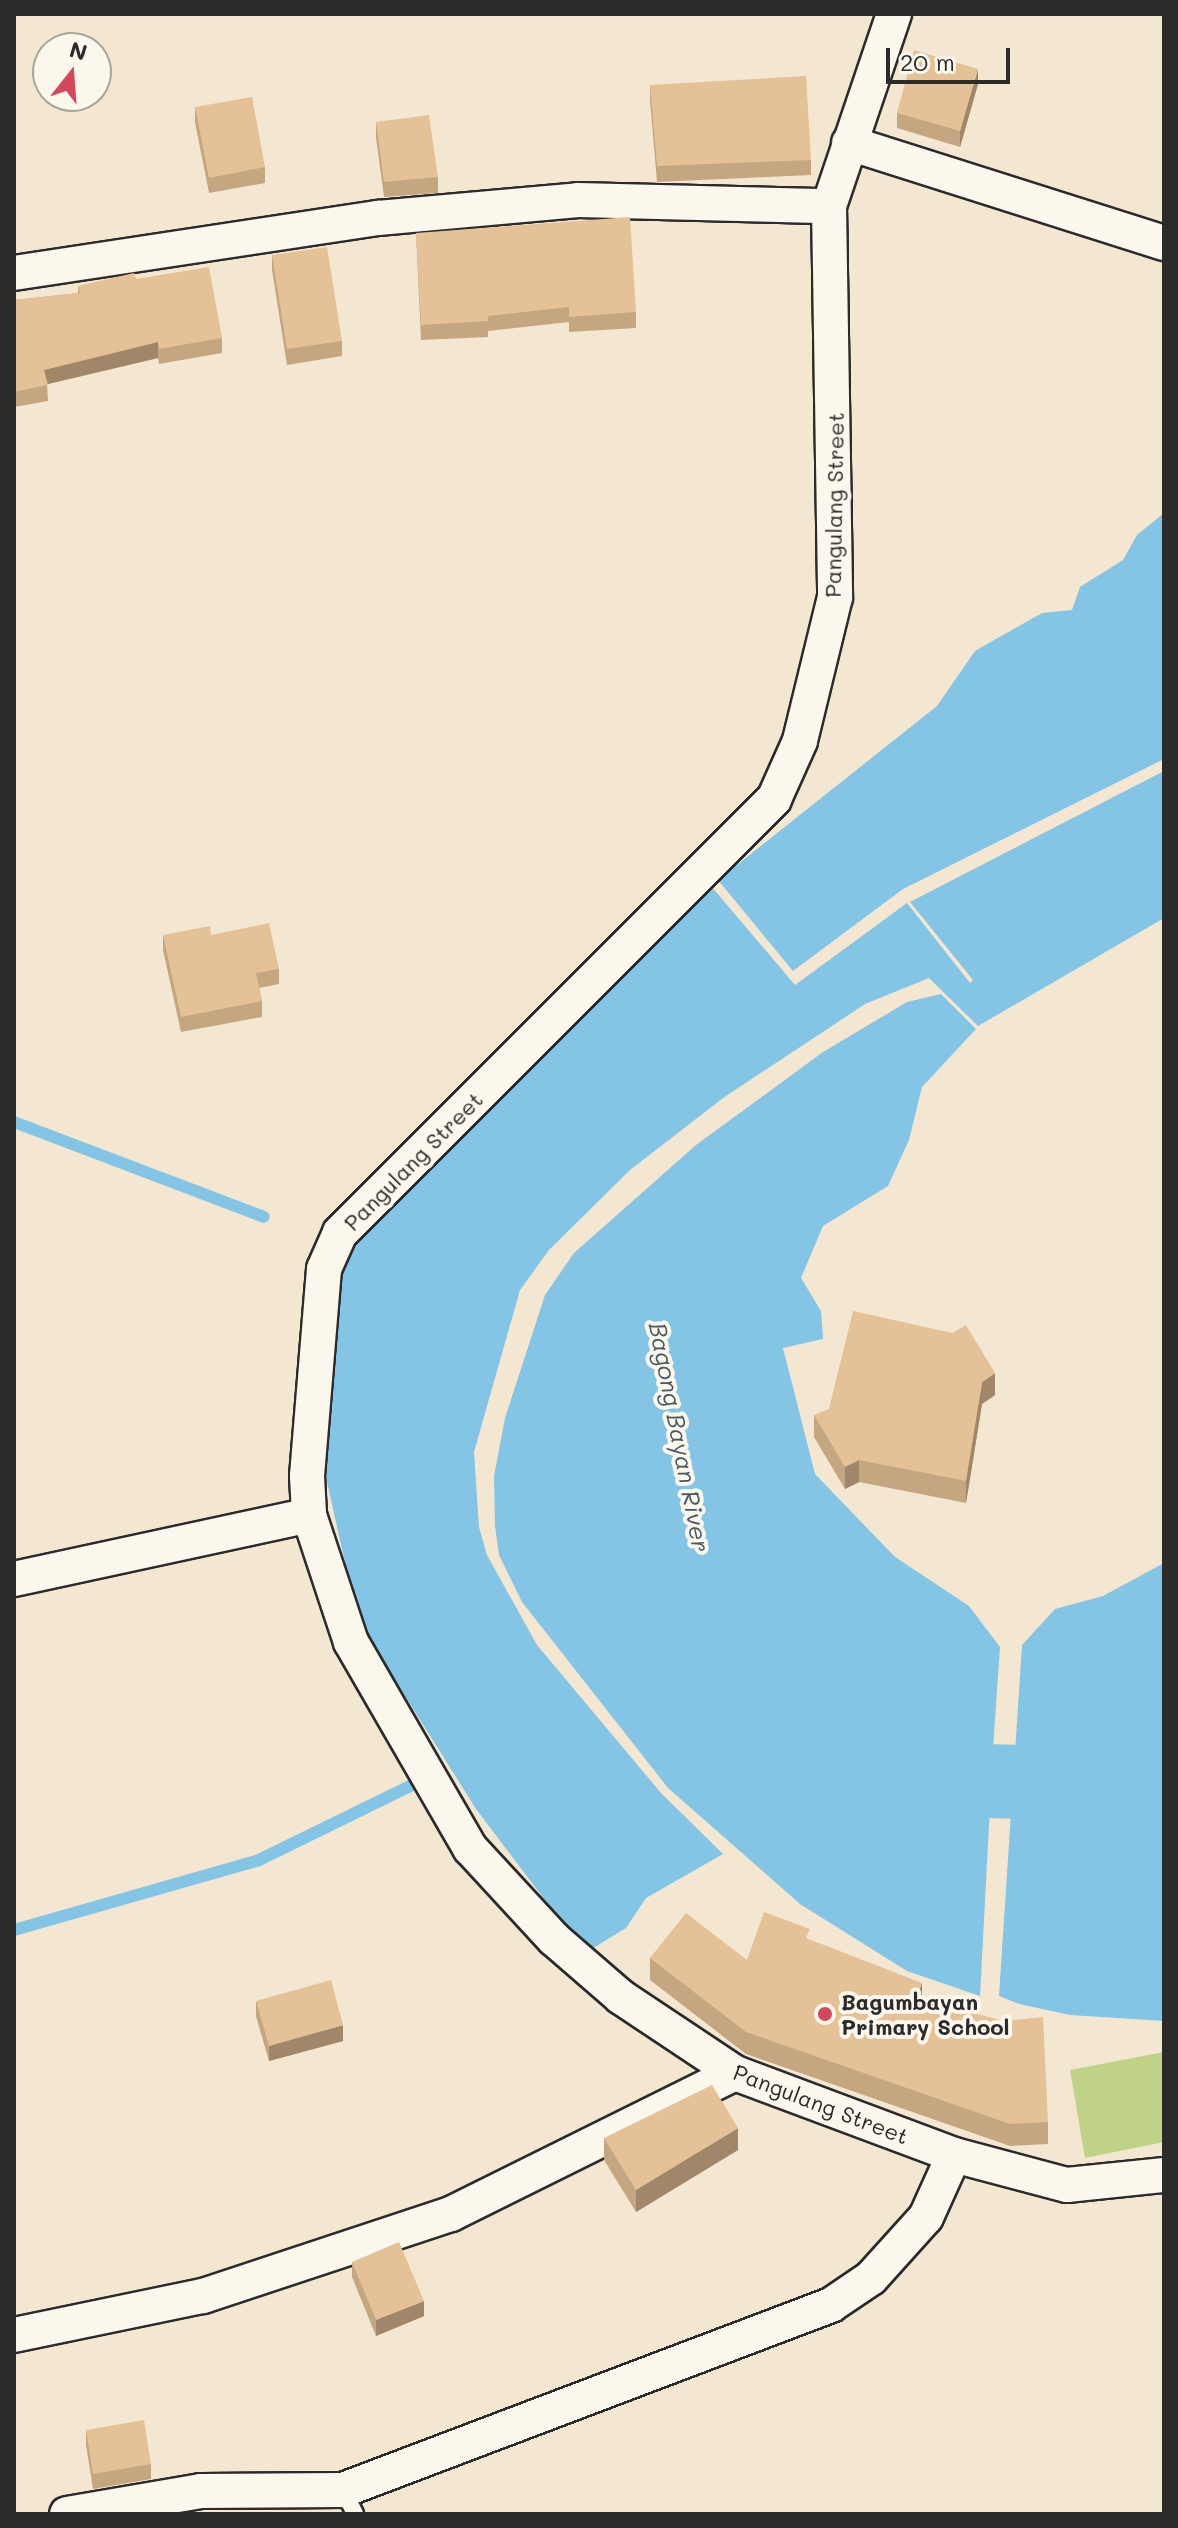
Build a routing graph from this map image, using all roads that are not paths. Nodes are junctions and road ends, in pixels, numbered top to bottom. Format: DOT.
graph roads {
  1 [pos="894,14"];
  2 [pos="849,143"];
  3 [pos="829,206"];
  4 [pos="1164,243"];
  5 [pos="14,273"];
  6 [pos="309,1515"];
  7 [pos="14,1579"];
  8 [pos="735,2073"];
  9 [pos="954,2155"];
  10 [pos="1164,2175"];
  11 [pos="14,2335"];
  12 [pos="349,2502"];
  13 [pos="67,2514"];
  1 -- 2 [label="street, Pangulang Street"];
  2 -- 3 [label="street, Pangulang Street"];
  2 -- 4 [label="street"];
  3 -- 5 [label="street"];
  3 -- 6 [label="street, Pangulang Street"];
  6 -- 7 [label="street"];
  6 -- 8 [label="street, Pangulang Street"];
  8 -- 9 [label="street, Pangulang Street"];
  8 -- 11 [label="street"];
  9 -- 10 [label="street, Pangulang Street"];
  9 -- 12 [label="street"];
  12 -- 13 [label="street"];
}
